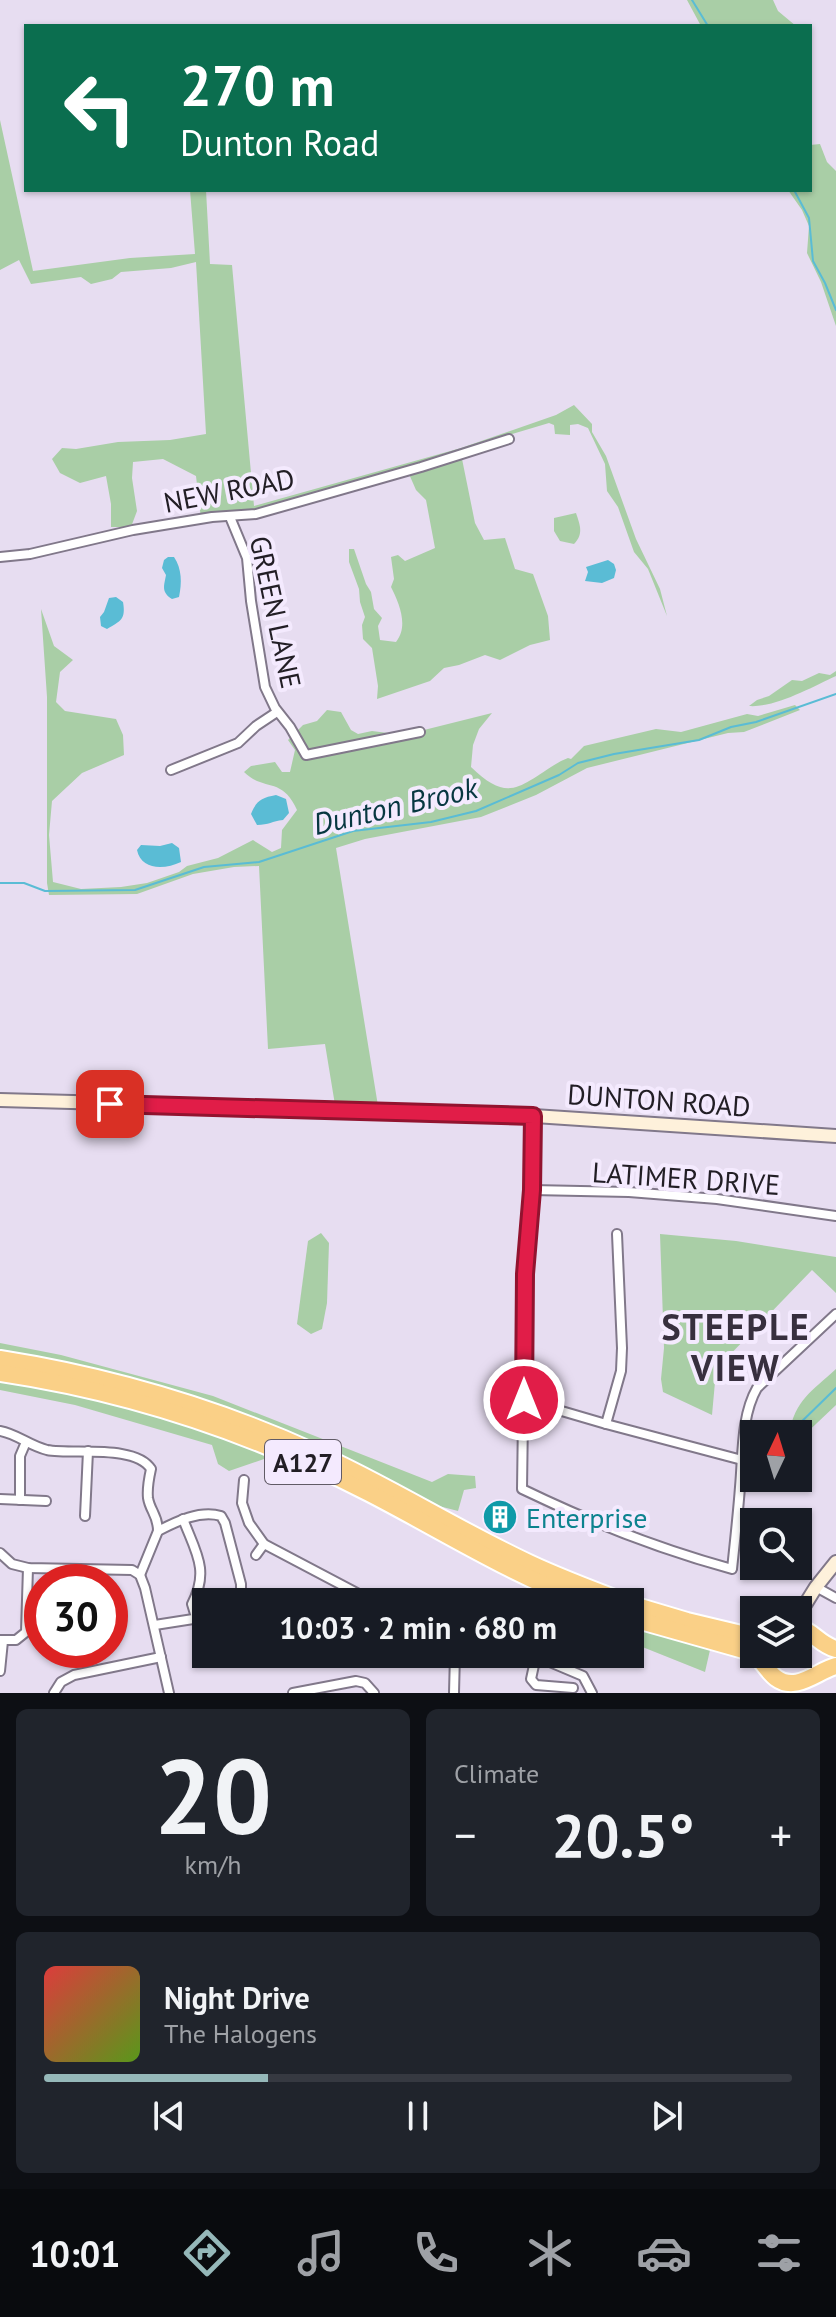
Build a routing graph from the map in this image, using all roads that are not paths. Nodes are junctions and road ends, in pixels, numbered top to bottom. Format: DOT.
graph roads {
  1 [pos="509,439"];
  2 [pos="230,517"];
  3 [pos="0,557"];
  4 [pos="277,712"];
  5 [pos="420,732"];
  6 [pos="171,770"];
  7 [pos="0,1100"];
  8 [pos="533,1116"];
  9 [pos="836,1136"];
  10 [pos="532,1190"];
  11 [pos="836,1216"];
  12 [pos="617,1234"];
  13 [pos="836,1314"];
  14 [pos="0,1359"];
  15 [pos="0,1373"];
  16 [pos="524,1400"];
  17 [pos="747,1420"];
  18 [pos="606,1424"];
  19 [pos="0,1431"];
  20 [pos="26,1442"];
  21 [pos="88,1451"];
  22 [pos="740,1459"];
  23 [pos="244,1480"];
  24 [pos="740,1482"];
  25 [pos="0,1499"];
  26 [pos="20,1500"];
  27 [pos="46,1501"];
  28 [pos="85,1516"];
  29 [pos="183,1519"];
  30 [pos="158,1531"];
  31 [pos="264,1544"];
  32 [pos="0,1553"];
  33 [pos="256,1555"];
  34 [pos="836,1562"];
  35 [pos="24,1567"];
  36 [pos="128,1570"];
  37 [pos="140,1575"];
  38 [pos="816,1587"];
  39 [pos="200,1588"];
  40 [pos="241,1588"];
  41 [pos="347,1588"];
  42 [pos="555,1588"];
  43 [pos="591,1588"];
  44 [pos="810,1596"];
  45 [pos="836,1598"];
  46 [pos="644,1608"];
  47 [pos="192,1618"];
  48 [pos="644,1622"];
  49 [pos="155,1625"];
  50 [pos="24,1634"];
  51 [pos="740,1634"];
  52 [pos="812,1636"];
  53 [pos="2,1641"];
  54 [pos="836,1649"];
  55 [pos="740,1650"];
  56 [pos="161,1657"];
  57 [pos="836,1666"];
  58 [pos="455,1668"];
  59 [pos="532,1668"];
  60 [pos="564,1668"];
  61 [pos="767,1668"];
  62 [pos="0,1671"];
  63 [pos="573,1688"];
  64 [pos="786,1688"];
  65 [pos="54,1693"];
  66 [pos="169,1693"];
  67 [pos="293,1693"];
  68 [pos="374,1693"];
  69 [pos="454,1693"];
  70 [pos="592,1693"];
  1 -- 2 [label="street, NEW ROAD"];
  2 -- 3 [label="street, NEW ROAD"];
  2 -- 4 [label="street, GREEN LANE"];
  4 -- 5 [label="street, GREEN LANE"];
  4 -- 6 [label="street"];
  7 -- 8 [label="street, DUNTON ROAD"];
  8 -- 9 [label="street, DUNTON ROAD"];
  8 -- 10 [label="street"];
  10 -- 11 [label="street, LATIMER DRIVE"];
  10 -- 16 [label="street"];
  12 -- 18 [label="street"];
  13 -- 17 [label="street"];
  14 -- 43 [label="highway, A127"];
  15 -- 42 [label="highway, A127"];
  16 -- 18 [label="street"];
  16 -- 24 [label="street"];
  18 -- 22 [label="street"];
  19 -- 20 [label="street"];
  20 -- 21 [label="street"];
  20 -- 26 [label="street"];
  21 -- 28 [label="street"];
  21 -- 30 [label="street"];
  23 -- 31 [label="street"];
  25 -- 26 [label="street"];
  26 -- 27 [label="street"];
  29 -- 30 [label="street"];
  29 -- 39 [label="street"];
  29 -- 40 [label="street"];
  30 -- 37 [label="street"];
  31 -- 33 [label="street"];
  31 -- 41 [label="street"];
  32 -- 35 [label="street"];
  34 -- 38 [label="street"];
  36 -- 37 [label="street"];
  37 -- 49 [label="street"];
  38 -- 44 [label="street"];
  38 -- 45 [label="street"];
  46 -- 51 [label="highway, A127"];
  47 -- 49 [label="street"];
  48 -- 55 [label="highway"];
  49 -- 56 [label="street"];
  50 -- 53 [label="street"];
  52 -- 54 [label="highway"];
  53 -- 62 [label="street"];
  56 -- 65 [label="street"];
  56 -- 66 [label="street"];
  57 -- 64 [label="highway"];
  58 -- 69 [label="street"];
  59 -- 63 [label="street"];
  60 -- 70 [label="street"];
  61 -- 64 [label="highway"];
  67 -- 68 [label="street"];
}
